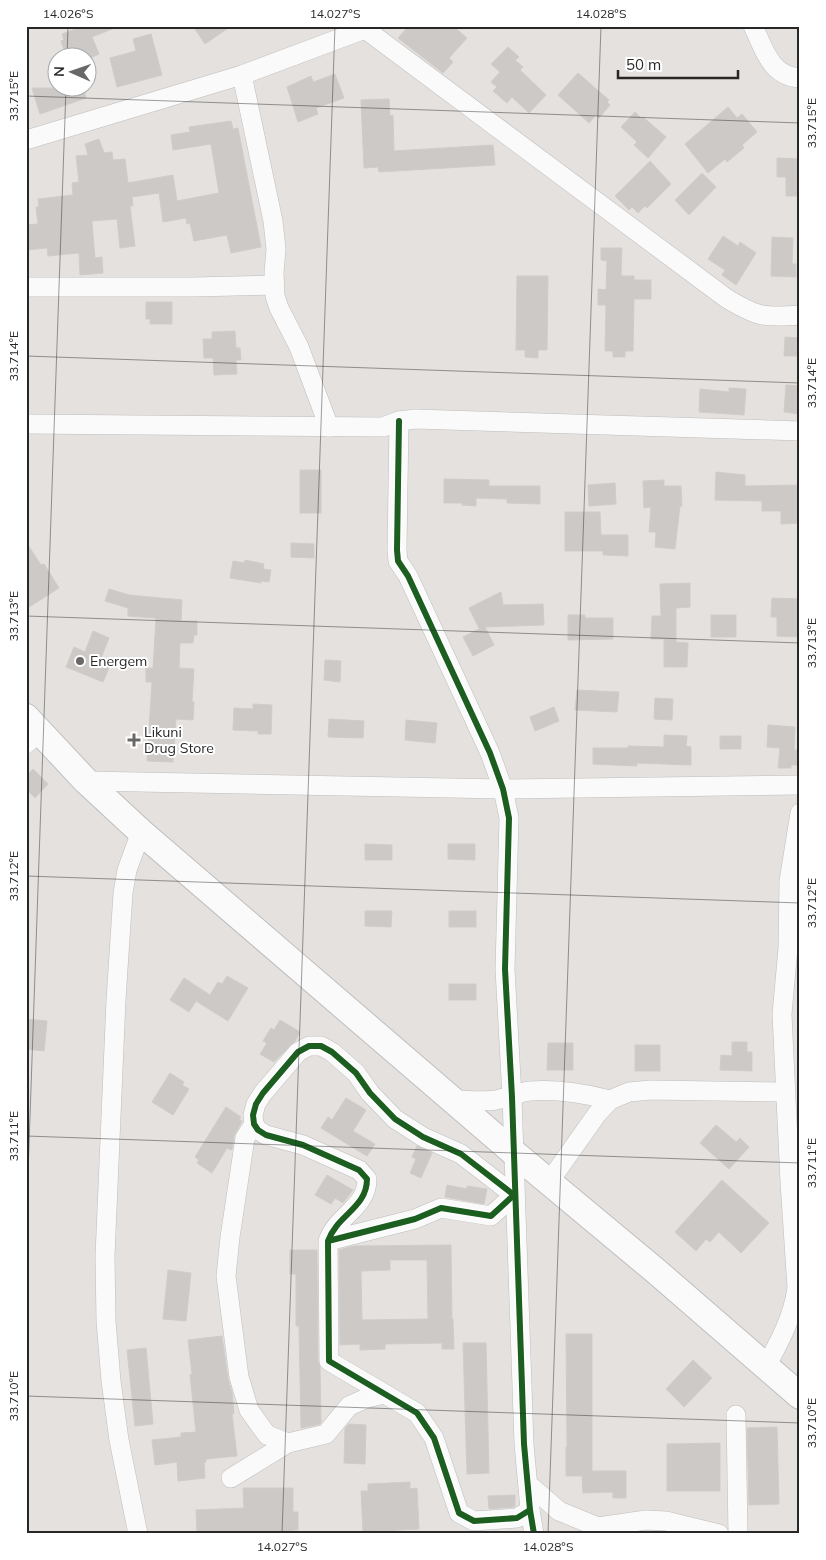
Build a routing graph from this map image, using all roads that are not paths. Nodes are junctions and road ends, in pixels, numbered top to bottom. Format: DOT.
graph roads {
  1 [pos="753,26"];
  2 [pos="366,27"];
  3 [pos="242,74"];
  4 [pos="800,78"];
  5 [pos="26,140"];
  6 [pos="274,285"];
  7 [pos="26,287"];
  8 [pos="800,315"];
  9 [pos="399,421"];
  10 [pos="26,424"];
  11 [pos="329,427"];
  12 [pos="800,431"];
  13 [pos="31,731"];
  14 [pos="86,781"];
  15 [pos="800,785"];
  16 [pos="503,789"];
  17 [pos="800,813"];
  18 [pos="141,832"];
  19 [pos="785,1092"];
  20 [pos="512,1097"];
  21 [pos="453,1100"];
  22 [pos="610,1100"];
  23 [pos="254,1124"];
  24 [pos="513,1152"];
  25 [pos="549,1182"];
  26 [pos="514,1195"];
  27 [pos="328,1241"];
  28 [pos="765,1368"];
  29 [pos="385,1394"];
  30 [pos="800,1396"];
  31 [pos="736,1415"];
  32 [pos="288,1443"];
  33 [pos="231,1478"];
  34 [pos="528,1484"];
  35 [pos="530,1510"];
  36 [pos="138,1534"];
  37 [pos="534,1534"];
  38 [pos="719,1534"];
  39 [pos="738,1534"];
  1 -- 4 [label="street"];
  2 -- 3 [label="street"];
  2 -- 8 [label="street"];
  3 -- 5 [label="street"];
  3 -- 6 [label="street"];
  6 -- 7 [label="street"];
  6 -- 11 [label="street"];
  9 -- 11 [label="street"];
  9 -- 12 [label="street"];
  9 -- 16 [label="street"];
  10 -- 11 [label="street"];
  13 -- 14 [label="main road"];
  14 -- 16 [label="street"];
  14 -- 18 [label="main road"];
  15 -- 16 [label="street"];
  16 -- 20 [label="street"];
  17 -- 19 [label="street"];
  18 -- 21 [label="main road"];
  18 -- 36 [label="street"];
  19 -- 22 [label="street"];
  19 -- 28 [label="street"];
  20 -- 21 [label="street"];
  20 -- 22 [label="street"];
  20 -- 24 [label="street"];
  21 -- 24 [label="main road"];
  22 -- 25 [label="street"];
  23 -- 26 [label="street"];
  23 -- 27 [label="street"];
  23 -- 32 [label="street"];
  24 -- 25 [label="main road"];
  24 -- 26 [label="street"];
  25 -- 28 [label="main road"];
  26 -- 27 [label="street"];
  26 -- 34 [label="street"];
  27 -- 29 [label="street"];
  28 -- 30 [label="main road"];
  29 -- 32 [label="street"];
  29 -- 35 [label="street"];
  31 -- 39 [label="street"];
  32 -- 33 [label="street"];
  34 -- 35 [label="street"];
  34 -- 38 [label="street"];
  35 -- 37 [label="street"];
}
